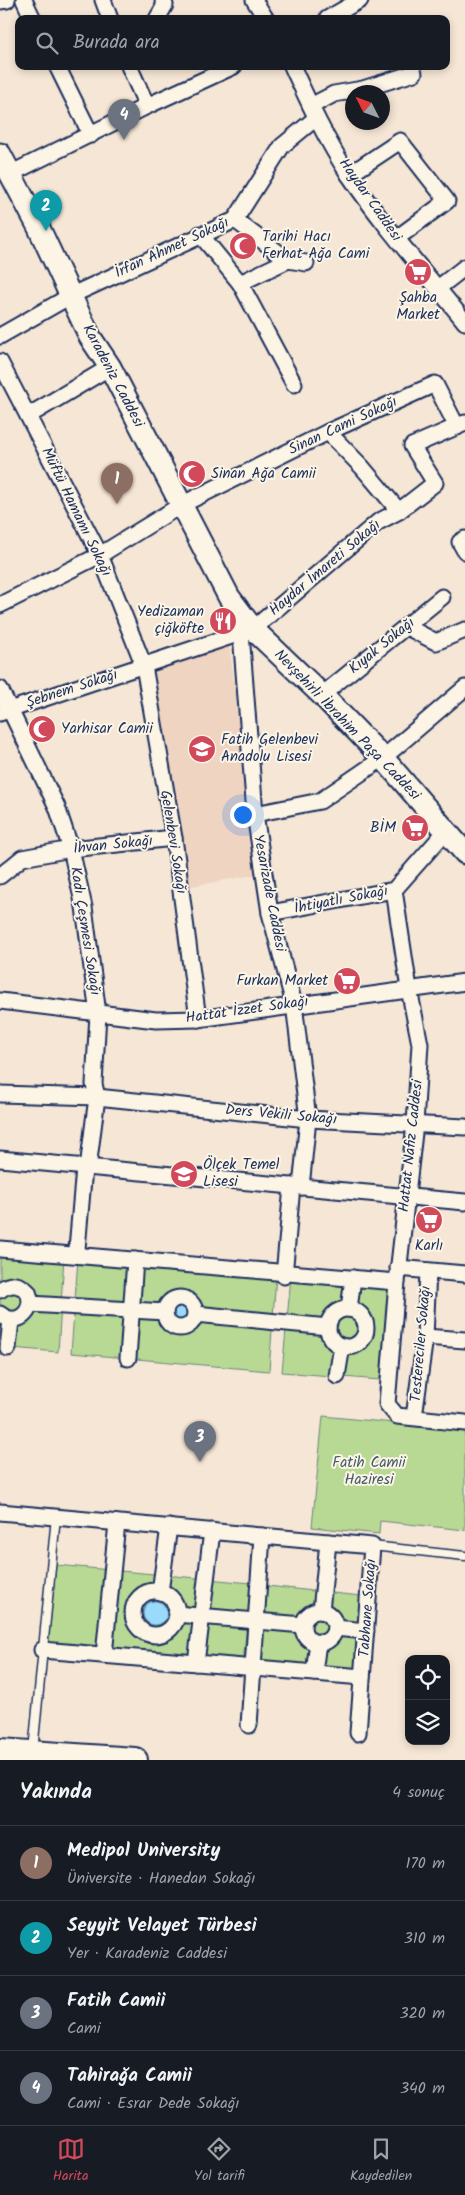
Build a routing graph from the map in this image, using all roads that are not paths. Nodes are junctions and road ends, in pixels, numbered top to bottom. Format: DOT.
graph roads {
  1 [pos="7,0"];
  2 [pos="24,0"];
  3 [pos="103,0"];
  4 [pos="163,0"];
  5 [pos="254,0"];
  6 [pos="360,0"];
  7 [pos="0,2"];
  8 [pos="31,15"];
  9 [pos="109,15"];
  10 [pos="160,15"];
  11 [pos="263,15"];
  12 [pos="334,15"];
  13 [pos="59,70"];
  14 [pos="131,70"];
  15 [pos="225,70"];
  16 [pos="294,70"];
  17 [pos="414,73"];
  18 [pos="147,106"];
  19 [pos="313,112"];
  20 [pos="91,134"];
  21 [pos="0,154"];
  22 [pos="10,174"];
  23 [pos="349,175"];
  24 [pos="235,220"];
  25 [pos="200,234"];
  26 [pos="397,238"];
  27 [pos="288,260"];
  28 [pos="306,263"];
  29 [pos="465,267"];
  30 [pos="240,283"];
  31 [pos="438,288"];
  32 [pos="72,295"];
  33 [pos="465,322"];
  34 [pos="0,336"];
  35 [pos="0,362"];
  36 [pos="110,367"];
  37 [pos="294,384"];
  38 [pos="28,416"];
  39 [pos="461,425"];
  40 [pos="328,432"];
  41 [pos="181,505"];
  42 [pos="399,512"];
  43 [pos="465,539"];
  44 [pos="465,552"];
  45 [pos="100,555"];
  46 [pos="229,597"];
  47 [pos="442,597"];
  48 [pos="0,605"];
  49 [pos="407,627"];
  50 [pos="465,630"];
  51 [pos="247,631"];
  52 [pos="144,666"];
  53 [pos="465,688"];
  54 [pos="0,690"];
  55 [pos="322,694"];
  56 [pos="5,711"];
  57 [pos="383,758"];
  58 [pos="255,814"];
  59 [pos="446,831"];
  60 [pos="174,838"];
  61 [pos="71,849"];
  62 [pos="465,853"];
  63 [pos="0,876"];
  64 [pos="394,890"];
  65 [pos="270,913"];
  66 [pos="465,982"];
  67 [pos="408,989"];
  68 [pos="0,1000"];
  69 [pos="294,1004"];
  70 [pos="98,1014"];
  71 [pos="198,1019"];
  72 [pos="0,1094"];
  73 [pos="97,1097"];
  74 [pos="308,1119"];
  75 [pos="415,1124"];
  76 [pos="465,1127"];
  77 [pos="0,1159"];
  78 [pos="86,1168"];
  79 [pos="296,1186"];
  80 [pos="406,1198"];
  81 [pos="465,1202"];
  82 [pos="0,1249"];
  83 [pos="76,1249"];
  84 [pos="135,1260"];
  85 [pos="428,1271"];
  86 [pos="284,1274"];
  87 [pos="465,1274"];
  88 [pos="398,1275"];
  89 [pos="354,1278"];
  90 [pos="0,1290"];
  91 [pos="30,1304"];
  92 [pos="349,1309"];
  93 [pos="132,1310"];
  94 [pos="5,1317"];
  95 [pos="328,1327"];
  96 [pos="366,1331"];
  97 [pos="392,1332"];
  98 [pos="425,1337"];
  99 [pos="465,1340"];
  100 [pos="342,1346"];
  101 [pos="8,1348"];
  102 [pos="128,1358"];
  103 [pos="337,1376"];
  104 [pos="414,1418"];
  105 [pos="465,1423"];
  106 [pos="0,1512"];
  107 [pos="56,1517"];
  108 [pos="117,1522"];
  109 [pos="169,1527"];
  110 [pos="212,1531"];
  111 [pos="262,1536"];
  112 [pos="328,1542"];
  113 [pos="372,1546"];
  114 [pos="465,1556"];
  115 [pos="160,1592"];
  116 [pos="109,1610"];
  117 [pos="133,1611"];
  118 [pos="321,1611"];
  119 [pos="176,1614"];
  120 [pos="202,1616"];
  121 [pos="256,1621"];
  122 [pos="303,1625"];
  123 [pos="335,1628"];
  124 [pos="366,1631"];
  125 [pos="150,1635"];
  126 [pos="318,1642"];
  127 [pos="42,1650"];
  128 [pos="104,1655"];
  129 [pos="146,1659"];
  130 [pos="196,1663"];
  131 [pos="253,1668"];
  132 [pos="314,1673"];
  133 [pos="362,1677"];
  134 [pos="249,1725"];
  135 [pos="358,1733"];
  136 [pos="0,1751"];
  137 [pos="33,1753"];
  138 [pos="134,1760"];
  1 -- 7 [label="street"];
  2 -- 8 [label="street"];
  3 -- 9 [label="street"];
  4 -- 10 [label="street"];
  5 -- 11 [label="street"];
  6 -- 12 [label="street"];
  13 -- 20 [label="street"];
  14 -- 18 [label="street"];
  15 -- 18 [label="street"];
  16 -- 19 [label="street, Haydar Caddesi"];
  17 -- 19 [label="street, İrfan Ahmet Sokağı"];
  18 -- 20 [label="street"];
  19 -- 23 [label="street, Haydar Caddesi"];
  19 -- 24 [label="street, İrfan Ahmet Sokağı"];
  20 -- 22 [label="street"];
  21 -- 22 [label="street, Karadeniz Caddesi"];
  22 -- 32 [label="street, Karadeniz Caddesi"];
  23 -- 26 [label="street, Haydar Caddesi"];
  23 -- 26 [label="street"];
  24 -- 25 [label="street, İrfan Ahmet Sokağı"];
  24 -- 27 [label="street"];
  25 -- 30 [label="street"];
  25 -- 32 [label="street, İrfan Ahmet Sokağı"];
  26 -- 31 [label="street, Haydar Caddesi"];
  27 -- 28 [label="street"];
  27 -- 30 [label="street"];
  29 -- 31 [label="street"];
  30 -- 37 [label="street"];
  31 -- 33 [label="street, Haydar Caddesi"];
  32 -- 34 [label="street, İrfan Ahmet Sokağı"];
  32 -- 36 [label="street, Karadeniz Caddesi"];
  35 -- 38 [label="street, Müftü Hamamı Sokağı"];
  36 -- 38 [label="street"];
  36 -- 41 [label="street, Karadeniz Caddesi"];
  38 -- 45 [label="street, Müftü Hamamı Sokağı"];
  39 -- 40 [label="street, Sinan Cami Sokağı"];
  39 -- 42 [label="street, Haydar İmareti Sokağı"];
  40 -- 41 [label="street, Sinan Cami Sokağı"];
  40 -- 42 [label="street"];
  41 -- 45 [label="street, Sinan Cami Sokağı"];
  41 -- 46 [label="street, Karadeniz Caddesi"];
  42 -- 51 [label="street, Haydar İmareti Sokağı"];
  43 -- 44 [label="street"];
  45 -- 48 [label="street, Sinan Cami Sokağı"];
  45 -- 52 [label="street, Müftü Hamamı Sokağı"];
  46 -- 51 [label="street, Nevşehirli İbrahim Paşa Caddesi"];
  47 -- 49 [label="street, Kıyak Sokağı"];
  49 -- 50 [label="street"];
  49 -- 55 [label="street, Kıyak Sokağı"];
  51 -- 52 [label="street, Şebnem Sokağı"];
  51 -- 55 [label="street, Nevşehirli İbrahim Paşa Caddesi"];
  51 -- 58 [label="street, Yesarizade Caddesi"];
  52 -- 56 [label="street, Şebnem Sokağı"];
  52 -- 60 [label="street, Gelenbevi Sokağı"];
  53 -- 57 [label="street"];
  54 -- 56 [label="street, Kadı Çeşmesi Sokağı"];
  55 -- 57 [label="street, Nevşehirli İbrahim Paşa Caddesi"];
  56 -- 61 [label="street, Kadı Çeşmesi Sokağı"];
  57 -- 58 [label="street"];
  57 -- 59 [label="street, Nevşehirli İbrahim Paşa Caddesi"];
  58 -- 65 [label="street, Yesarizade Caddesi"];
  59 -- 62 [label="street, Nevşehirli İbrahim Paşa Caddesi"];
  59 -- 64 [label="street, İhtiyatlı Sokağı"];
  60 -- 61 [label="street, İhvan Sokağı"];
  60 -- 71 [label="street, Gelenbevi Sokağı"];
  61 -- 63 [label="street, İhvan Sokağı"];
  61 -- 70 [label="street, Kadı Çeşmesi Sokağı"];
  64 -- 65 [label="street, İhtiyatlı Sokağı"];
  64 -- 67 [label="street, Hattat Nafiz Caddesi"];
  65 -- 69 [label="street, Yesarizade Caddesi"];
  66 -- 67 [label="street, Hattat İzzet Sokağı"];
  67 -- 69 [label="street, Hattat İzzet Sokağı"];
  67 -- 75 [label="street, Hattat Nafiz Caddesi"];
  68 -- 70 [label="street, Hattat İzzet Sokağı"];
  69 -- 71 [label="street, Hattat İzzet Sokağı"];
  69 -- 74 [label="street, Yesarizade Caddesi"];
  70 -- 71 [label="street, Hattat İzzet Sokağı"];
  70 -- 73 [label="street, Kadı Çeşmesi Sokağı"];
  72 -- 73 [label="street, Ders Vekili Sokağı"];
  73 -- 74 [label="street, Ders Vekili Sokağı"];
  73 -- 78 [label="street, Kadı Çeşmesi Sokağı"];
  74 -- 75 [label="street, Ders Vekili Sokağı"];
  74 -- 79 [label="street, Yesarizade Caddesi"];
  75 -- 76 [label="street, Ders Vekili Sokağı"];
  75 -- 80 [label="street, Hattat Nafiz Caddesi"];
  77 -- 78 [label="street"];
  78 -- 79 [label="street"];
  78 -- 83 [label="street, Kadı Çeşmesi Sokağı"];
  79 -- 80 [label="street"];
  79 -- 86 [label="street, Yesarizade Caddesi"];
  80 -- 81 [label="street"];
  80 -- 88 [label="street, Hattat Nafiz Caddesi"];
  82 -- 84 [label="street"];
  84 -- 86 [label="street"];
  84 -- 93 [label="street"];
  85 -- 87 [label="street"];
  85 -- 88 [label="street"];
  85 -- 98 [label="street, Testereciler Sokağı"];
  86 -- 89 [label="street"];
  88 -- 89 [label="street"];
  88 -- 97 [label="street, Hattat Nafiz Caddesi"];
  89 -- 92 [label="street"];
  90 -- 91 [label="street"];
  91 -- 93 [label="street"];
  91 -- 94 [label="street"];
  92 -- 95 [label="street"];
  92 -- 96 [label="street"];
  93 -- 95 [label="street"];
  93 -- 102 [label="street"];
  94 -- 101 [label="street"];
  95 -- 100 [label="street"];
  96 -- 97 [label="street"];
  96 -- 100 [label="street"];
  97 -- 104 [label="street, Hattat Nafiz Caddesi"];
  98 -- 99 [label="street"];
  98 -- 104 [label="street, Testereciler Sokağı"];
  100 -- 103 [label="street"];
  104 -- 105 [label="street"];
  106 -- 107 [label="street"];
  107 -- 108 [label="street"];
  107 -- 127 [label="lane"];
  108 -- 109 [label="street"];
  108 -- 116 [label="street"];
  109 -- 110 [label="street"];
  109 -- 115 [label="street"];
  110 -- 111 [label="street"];
  110 -- 120 [label="street"];
  111 -- 112 [label="street"];
  111 -- 121 [label="street"];
  112 -- 113 [label="street"];
  112 -- 118 [label="street"];
  113 -- 114 [label="lane, Tabhane Sokağı"];
  113 -- 124 [label="street, Tabhane Sokağı"];
  115 -- 117 [label="street"];
  115 -- 119 [label="street"];
  116 -- 117 [label="street"];
  116 -- 128 [label="street"];
  117 -- 125 [label="street"];
  118 -- 122 [label="street"];
  118 -- 123 [label="street"];
  119 -- 120 [label="street"];
  119 -- 125 [label="street"];
  120 -- 121 [label="street"];
  120 -- 130 [label="street"];
  121 -- 122 [label="street"];
  121 -- 131 [label="street"];
  122 -- 126 [label="street"];
  123 -- 124 [label="street"];
  123 -- 126 [label="street"];
  124 -- 133 [label="street, Tabhane Sokağı"];
  125 -- 129 [label="street"];
  126 -- 132 [label="street"];
  127 -- 128 [label="street"];
  127 -- 137 [label="lane"];
  128 -- 129 [label="street"];
  129 -- 130 [label="street"];
  130 -- 131 [label="street"];
  131 -- 132 [label="street"];
  131 -- 134 [label="street"];
  132 -- 133 [label="street"];
  133 -- 135 [label="street, Tabhane Sokağı"];
  136 -- 137 [label="main road"];
  137 -- 138 [label="main road"];
}
